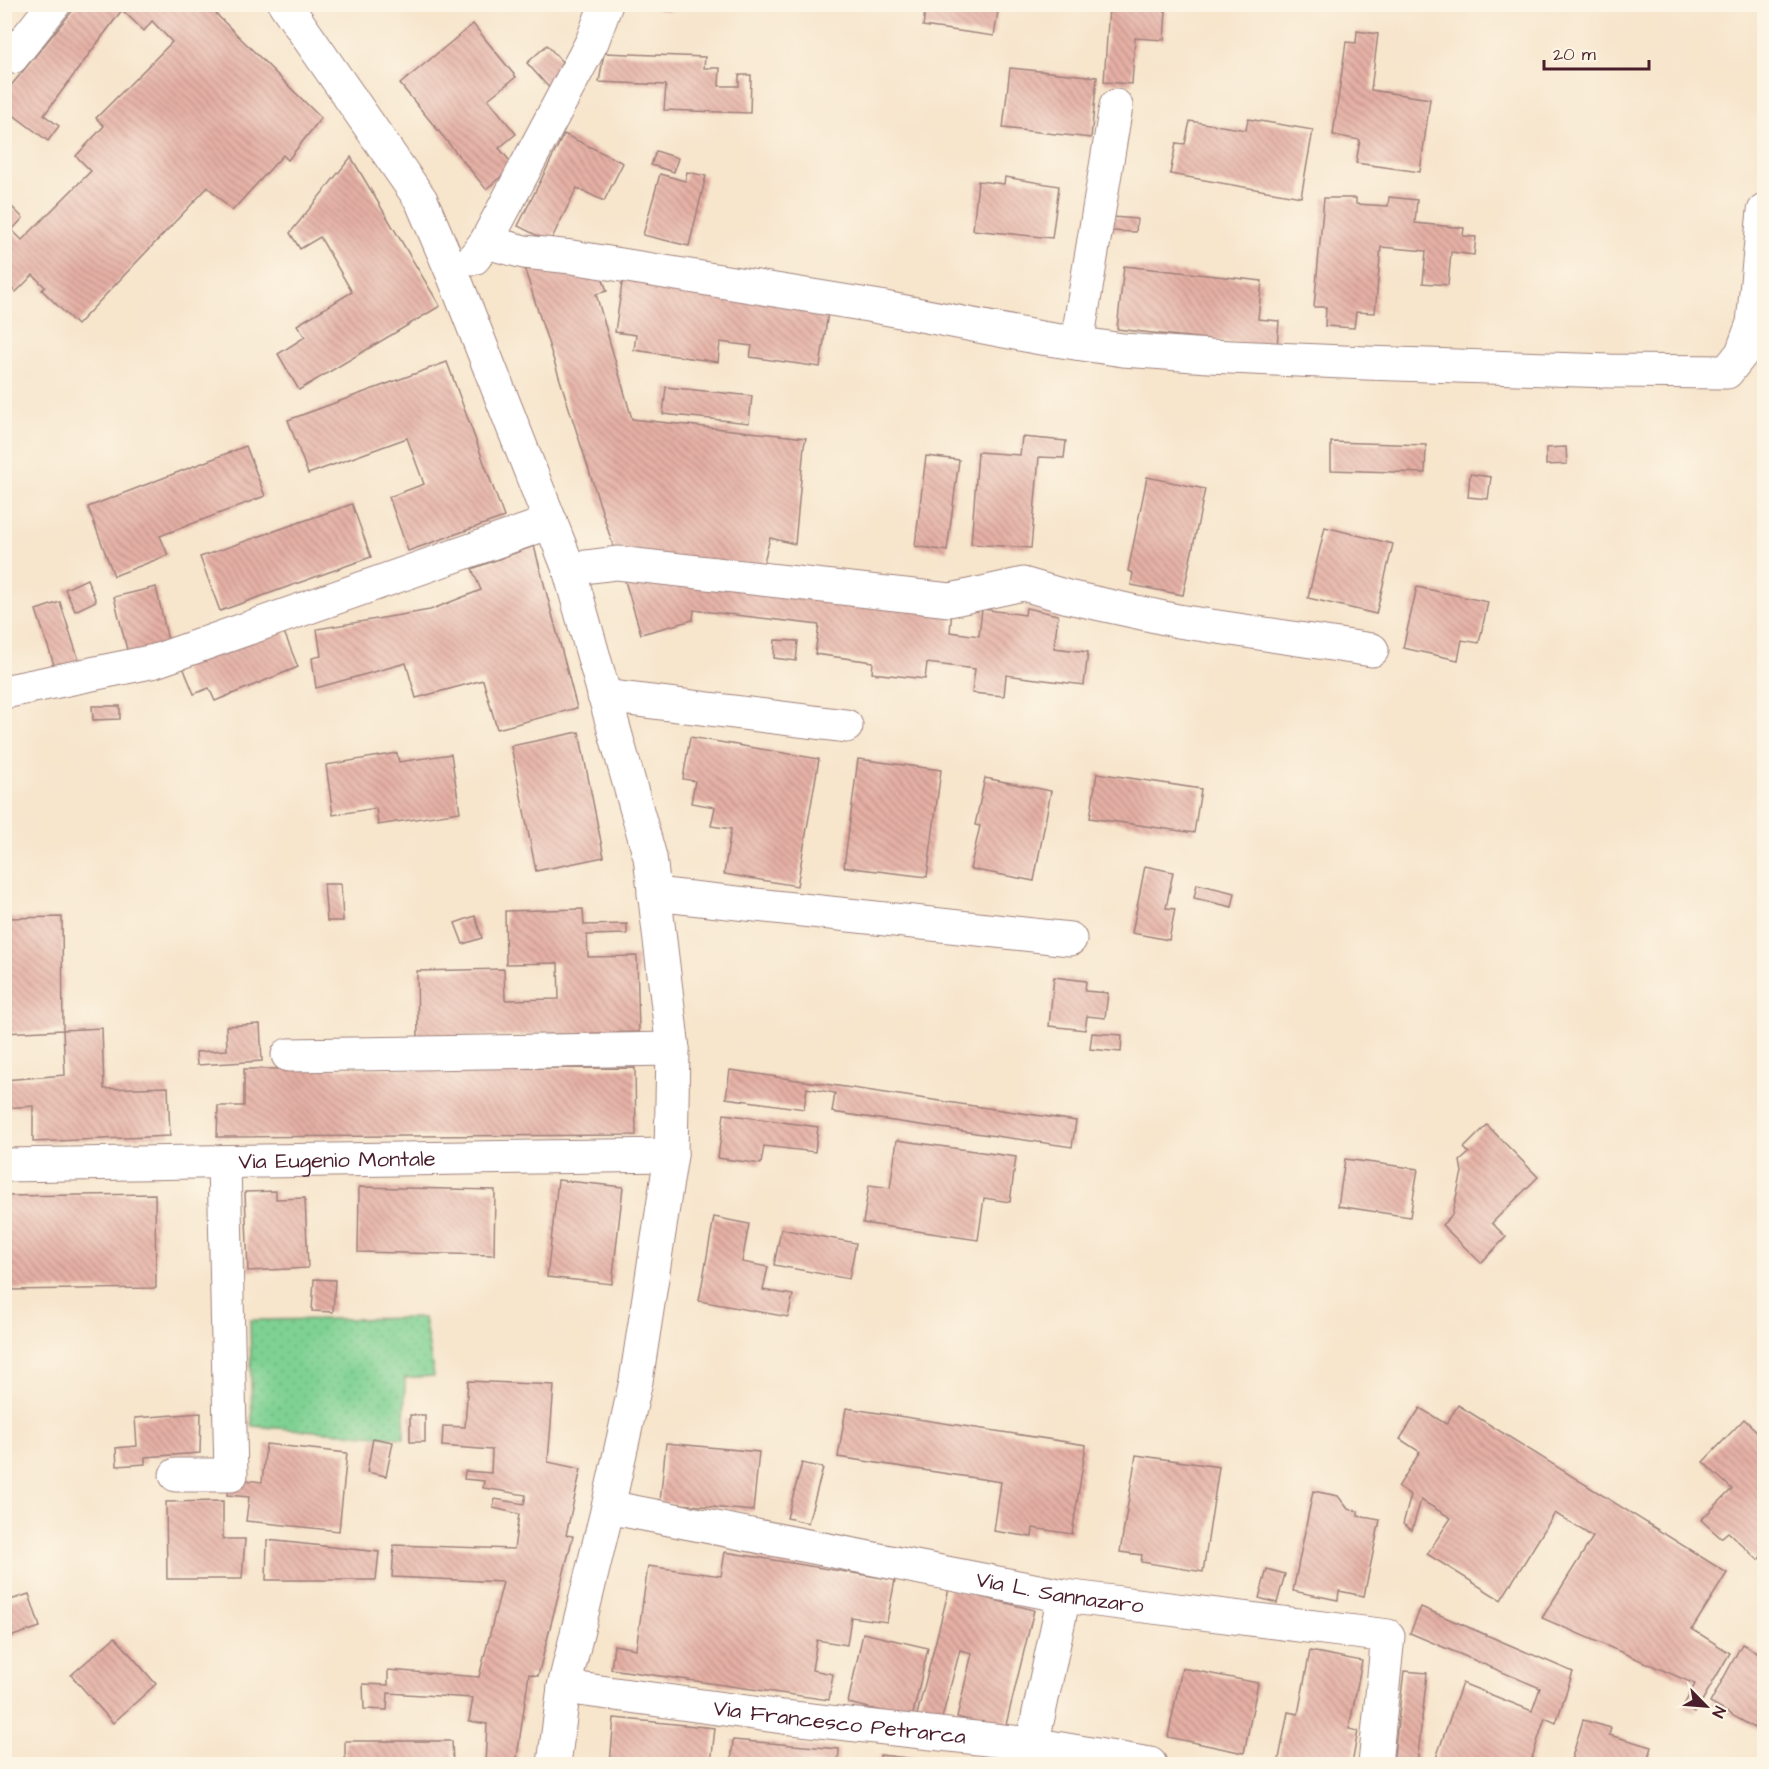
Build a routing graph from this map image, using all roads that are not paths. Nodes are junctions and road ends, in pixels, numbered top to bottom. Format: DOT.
graph roads {
  1 [pos="54,4"];
  2 [pos="285,4"];
  3 [pos="606,4"];
  4 [pos="12,57"];
  5 [pos="1116,106"];
  6 [pos="1764,212"];
  7 [pos="486,242"];
  8 [pos="454,278"];
  9 [pos="1077,343"];
  10 [pos="551,522"];
  11 [pos="569,569"];
  12 [pos="1372,650"];
  13 [pos="4,692"];
  14 [pos="604,696"];
  15 [pos="846,726"];
  16 [pos="654,894"];
  17 [pos="1070,939"];
  18 [pos="673,1049"];
  19 [pos="288,1054"];
  20 [pos="671,1155"];
  21 [pos="224,1162"];
  22 [pos="4,1165"];
  23 [pos="176,1475"];
  24 [pos="608,1507"];
  25 [pos="1064,1596"];
  26 [pos="564,1687"];
  27 [pos="1030,1754"];
  28 [pos="554,1764"];
  29 [pos="1150,1764"];
  30 [pos="1375,1764"];
  1 -- 4 [label="street"];
  2 -- 8 [label="street"];
  3 -- 7 [label="street"];
  5 -- 9 [label="street"];
  6 -- 9 [label="street"];
  7 -- 8 [label="street"];
  7 -- 9 [label="street"];
  8 -- 10 [label="street"];
  10 -- 11 [label="street"];
  10 -- 13 [label="street"];
  11 -- 12 [label="street"];
  11 -- 14 [label="street"];
  14 -- 15 [label="street"];
  14 -- 16 [label="street"];
  16 -- 17 [label="street"];
  16 -- 18 [label="street"];
  18 -- 19 [label="street"];
  18 -- 20 [label="street"];
  20 -- 21 [label="street, Via Eugenio Montale"];
  20 -- 24 [label="street"];
  21 -- 22 [label="street, Via Eugenio Montale"];
  21 -- 23 [label="street"];
  24 -- 25 [label="street, Via L. Sannazaro"];
  24 -- 26 [label="street"];
  25 -- 27 [label="street"];
  25 -- 30 [label="street, Via L. Sannazaro"];
  26 -- 27 [label="street, Via Francesco Petrarca"];
  26 -- 28 [label="street"];
  27 -- 29 [label="street, Via Francesco Petrarca"];
}
